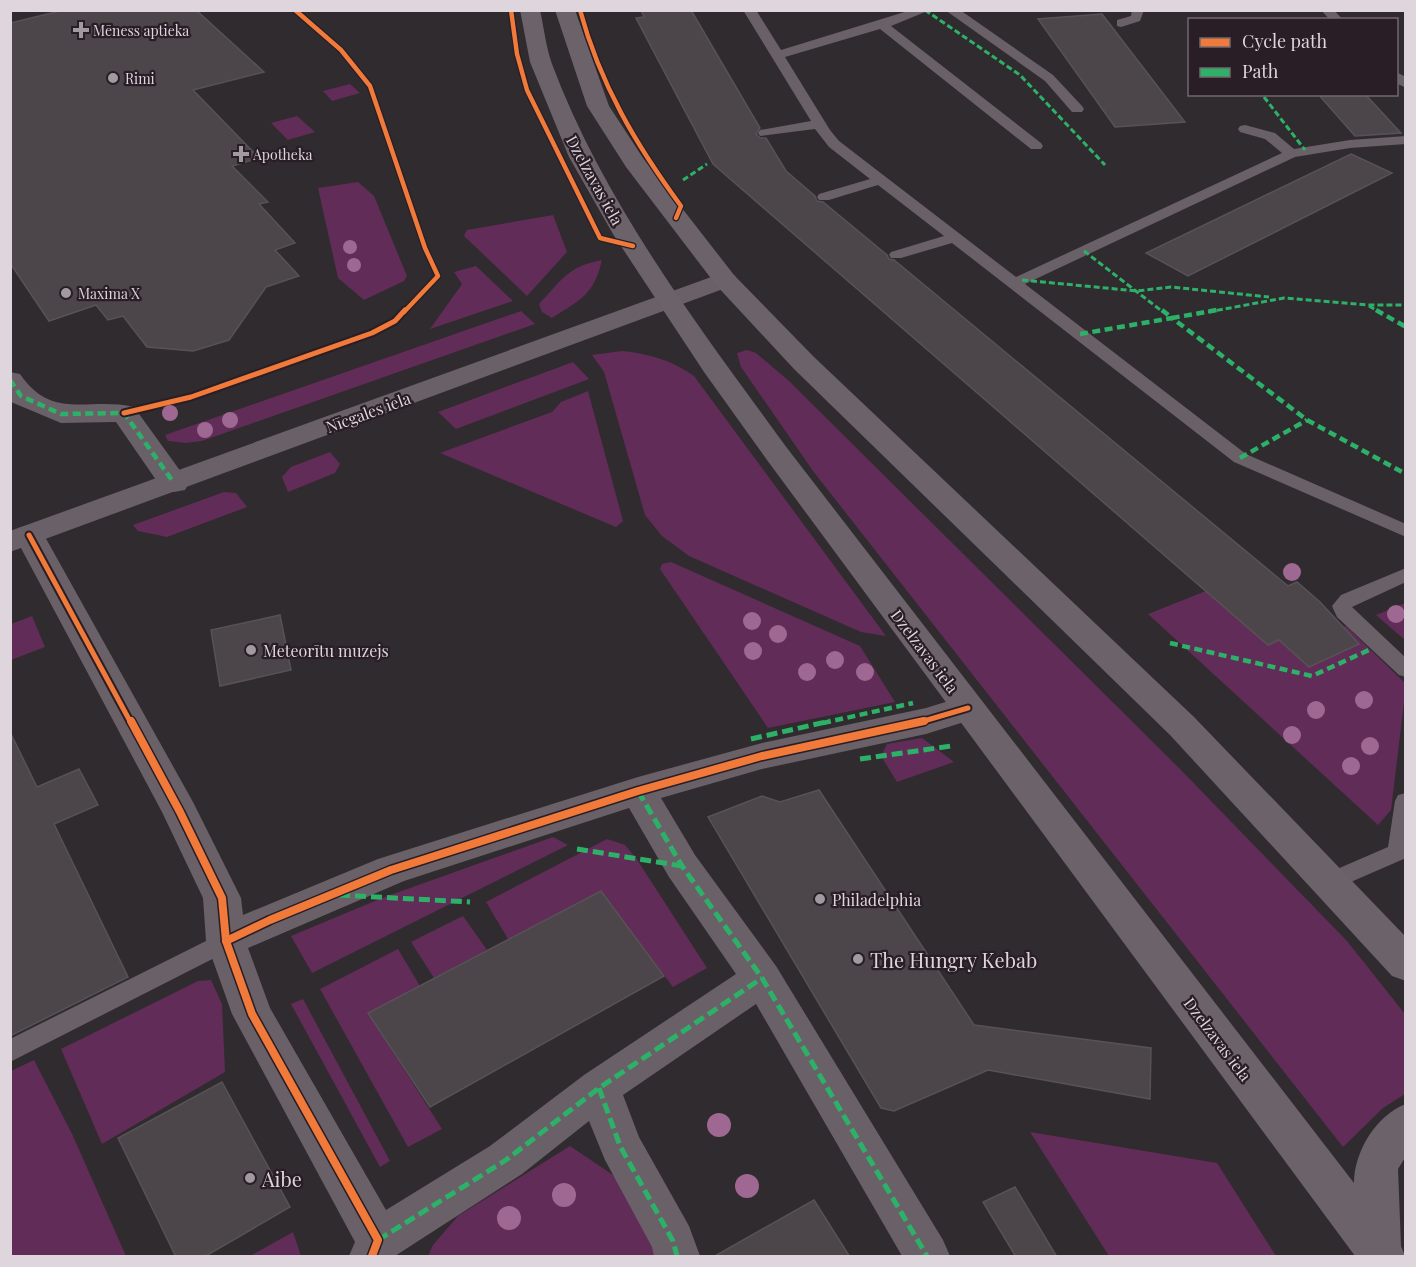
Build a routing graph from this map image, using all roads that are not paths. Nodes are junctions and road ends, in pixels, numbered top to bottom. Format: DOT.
graph roads {
  1 [pos="530,10"];
  2 [pos="565,10"];
  3 [pos="749,10"];
  4 [pos="924,10"];
  5 [pos="951,10"];
  6 [pos="972,10"];
  7 [pos="1138,10"];
  8 [pos="1121,23"];
  9 [pos="882,25"];
  10 [pos="995,26"];
  11 [pos="778,55"];
  12 [pos="1077,109"];
  13 [pos="820,124"];
  14 [pos="1245,129"];
  15 [pos="765,132"];
  16 [pos="1406,140"];
  17 [pos="1036,146"];
  18 [pos="1291,154"];
  19 [pos="881,180"];
  20 [pos="824,197"];
  21 [pos="955,237"];
  22 [pos="896,255"];
  23 [pos="725,280"];
  24 [pos="1014,284"];
  25 [pos="670,300"];
  26 [pos="10,380"];
  27 [pos="174,483"];
  28 [pos="1406,531"];
  29 [pos="20,538"];
  30 [pos="1406,574"];
  31 [pos="1406,670"];
  32 [pos="968,708"];
  33 [pos="638,791"];
  34 [pos="1406,801"];
  35 [pos="1329,882"];
  36 [pos="226,941"];
  37 [pos="1406,964"];
  38 [pos="762,978"];
  39 [pos="10,1051"];
  40 [pos="599,1088"];
  41 [pos="1406,1123"];
  42 [pos="375,1248"];
  43 [pos="1380,1254"];
  44 [pos="677,1257"];
  45 [pos="927,1257"];
  1 -- 25 [label="main road, Dzelzavas iela"];
  2 -- 23 [label="main road"];
  3 -- 11 [label="lane"];
  4 -- 9 [label="lane"];
  5 -- 12 [label="lane"];
  6 -- 10 [label="lane"];
  7 -- 8 [label="lane"];
  9 -- 11 [label="lane"];
  9 -- 17 [label="lane"];
  11 -- 13 [label="lane"];
  13 -- 15 [label="lane"];
  13 -- 19 [label="lane"];
  14 -- 18 [label="lane"];
  16 -- 18 [label="lane"];
  18 -- 24 [label="lane"];
  19 -- 20 [label="lane"];
  19 -- 21 [label="lane"];
  21 -- 22 [label="lane"];
  21 -- 24 [label="lane"];
  23 -- 25 [label="street, Nīcgales iela"];
  23 -- 35 [label="main road"];
  24 -- 28 [label="lane"];
  25 -- 27 [label="street, Nīcgales iela"];
  25 -- 32 [label="main road, Dzelzavas iela"];
  26 -- 27 [label="street"];
  27 -- 29 [label="street, Nīcgales iela"];
  29 -- 36 [label="street"];
  30 -- 31 [label="lane"];
  32 -- 33 [label="street"];
  32 -- 43 [label="main road, Dzelzavas iela"];
  33 -- 36 [label="street"];
  33 -- 38 [label="street"];
  34 -- 35 [label="lane"];
  35 -- 37 [label="main road"];
  36 -- 39 [label="lane"];
  36 -- 42 [label="street"];
  38 -- 40 [label="street"];
  38 -- 45 [label="street"];
  40 -- 42 [label="street"];
  40 -- 44 [label="street"];
  41 -- 43 [label="main road"];
}
